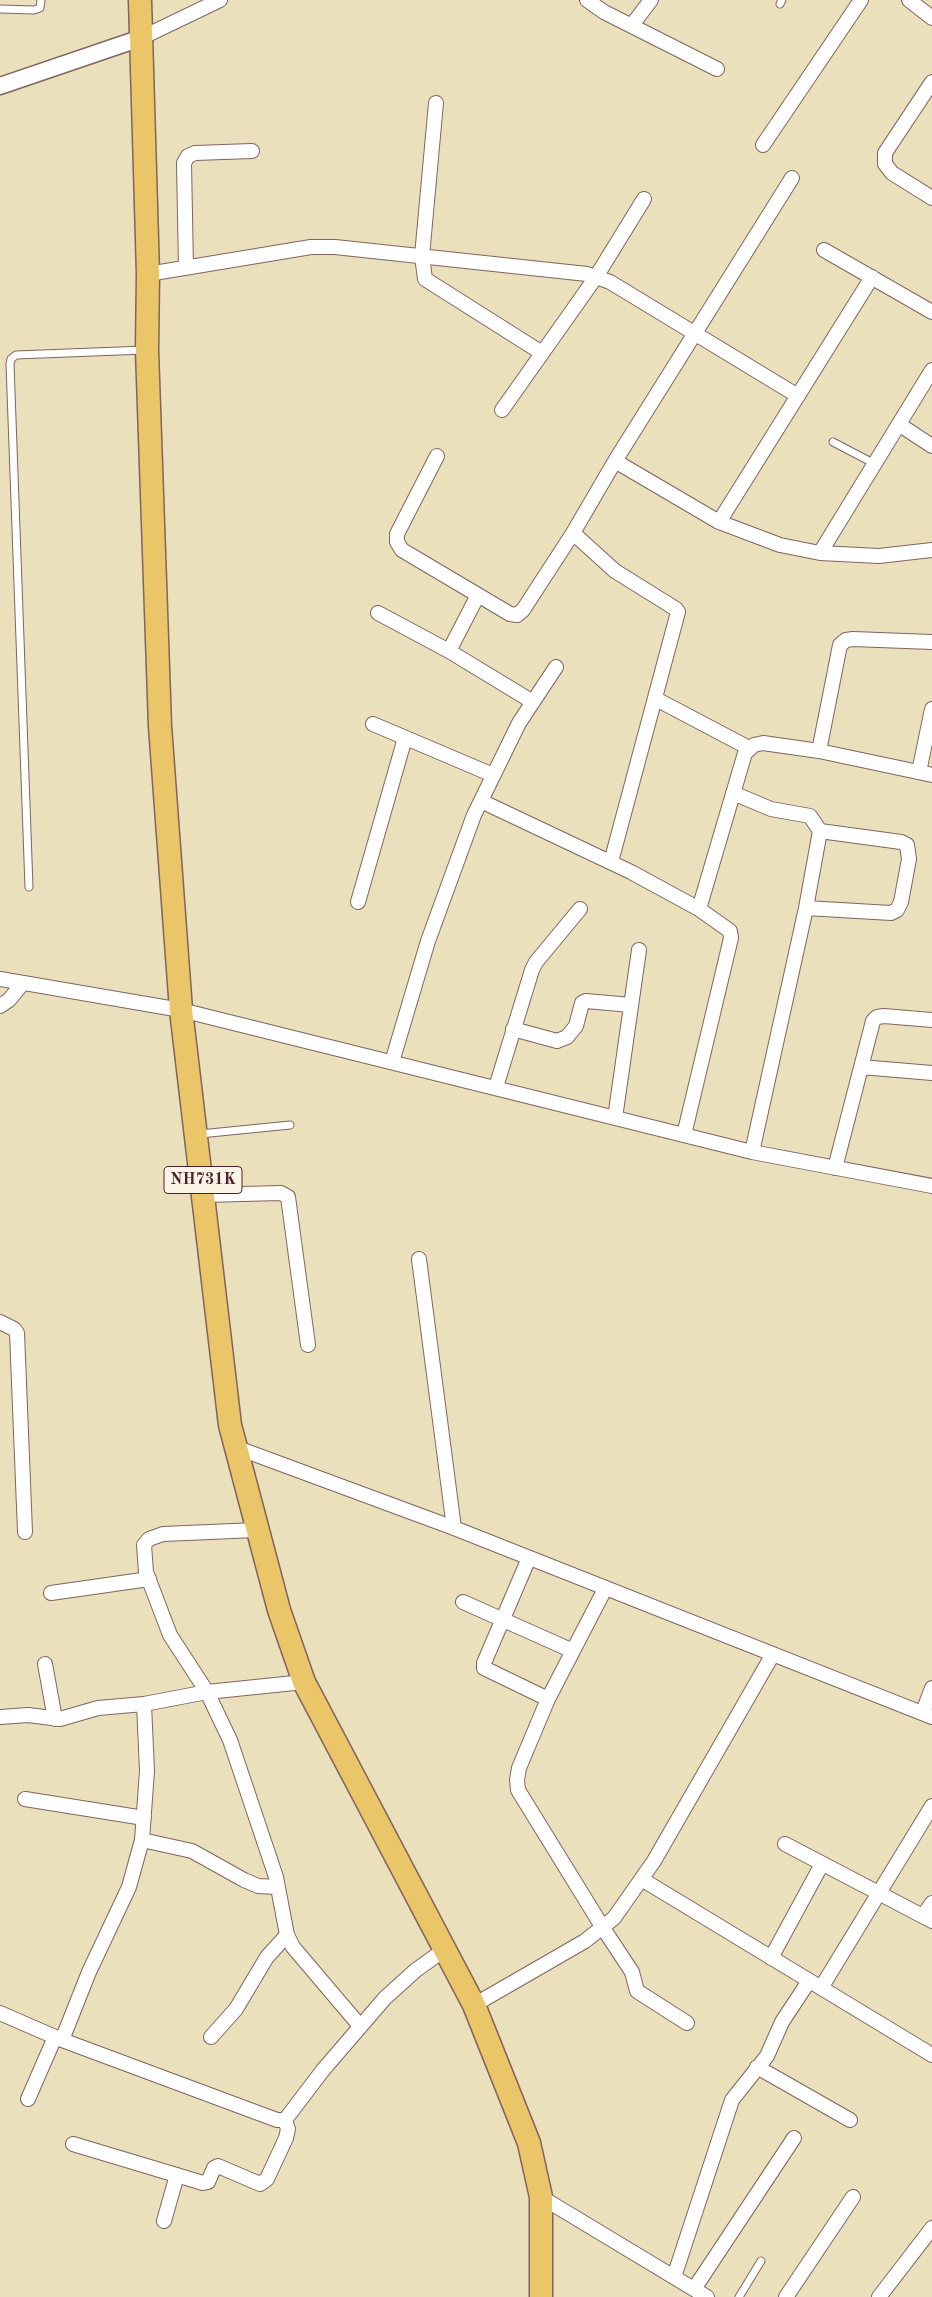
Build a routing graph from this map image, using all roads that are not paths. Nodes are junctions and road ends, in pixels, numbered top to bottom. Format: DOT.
graph roads {
  1 [pos="41,0"];
  2 [pos="140,0"];
  3 [pos="220,0"];
  4 [pos="587,0"];
  5 [pos="651,0"];
  6 [pos="861,0"];
  7 [pos="909,0"];
  8 [pos="0,9"];
  9 [pos="932,18"];
  10 [pos="632,25"];
  11 [pos="141,38"];
  12 [pos="717,69"];
  13 [pos="932,82"];
  14 [pos="0,86"];
  15 [pos="436,103"];
  16 [pos="763,145"];
  17 [pos="252,151"];
  18 [pos="792,178"];
  19 [pos="932,198"];
  20 [pos="644,199"];
  21 [pos="824,250"];
  22 [pos="422,256"];
  23 [pos="186,268"];
  24 [pos="148,274"];
  25 [pos="596,277"];
  26 [pos="872,277"];
  27 [pos="932,312"];
  28 [pos="695,332"];
  29 [pos="147,350"];
  30 [pos="542,353"];
  31 [pos="932,370"];
  32 [pos="798,396"];
  33 [pos="502,410"];
  34 [pos="900,425"];
  35 [pos="832,442"];
  36 [pos="932,446"];
  37 [pos="437,456"];
  38 [pos="615,461"];
  39 [pos="876,464"];
  40 [pos="719,522"];
  41 [pos="573,533"];
  42 [pos="932,550"];
  43 [pos="820,553"];
  44 [pos="478,595"];
  45 [pos="378,613"];
  46 [pos="932,642"];
  47 [pos="449,651"];
  48 [pos="556,667"];
  49 [pos="656,699"];
  50 [pos="533,702"];
  51 [pos="932,709"];
  52 [pos="373,724"];
  53 [pos="405,738"];
  54 [pos="749,748"];
  55 [pos="819,751"];
  56 [pos="926,773"];
  57 [pos="493,775"];
  58 [pos="733,793"];
  59 [pos="481,801"];
  60 [pos="820,831"];
  61 [pos="611,862"];
  62 [pos="29,887"];
  63 [pos="358,902"];
  64 [pos="806,908"];
  65 [pos="580,909"];
  66 [pos="699,909"];
  67 [pos="639,950"];
  68 [pos="0,979"];
  69 [pos="23,983"];
  70 [pos="631,1005"];
  71 [pos="0,1006"];
  72 [pos="181,1010"];
  73 [pos="932,1020"];
  74 [pos="513,1029"];
  75 [pos="392,1062"];
  76 [pos="861,1067"];
  77 [pos="932,1073"];
  78 [pos="496,1087"];
  79 [pos="615,1118"];
  80 [pos="290,1125"];
  81 [pos="197,1135"];
  82 [pos="684,1135"];
  83 [pos="752,1152"];
  84 [pos="835,1168"];
  85 [pos="932,1186"];
  86 [pos="205,1195"];
  87 [pos="418,1259"];
  88 [pos="0,1322"];
  89 [pos="308,1345"];
  90 [pos="235,1447"];
  91 [pos="454,1528"];
  92 [pos="256,1530"];
  93 [pos="25,1532"];
  94 [pos="529,1558"];
  95 [pos="149,1579"];
  96 [pos="605,1589"];
  97 [pos="51,1593"];
  98 [pos="463,1602"];
  99 [pos="503,1620"];
  100 [pos="573,1650"];
  101 [pos="773,1654"];
  102 [pos="45,1664"];
  103 [pos="304,1682"];
  104 [pos="932,1688"];
  105 [pos="207,1692"];
  106 [pos="548,1699"];
  107 [pos="144,1704"];
  108 [pos="927,1715"];
  109 [pos="0,1717"];
  110 [pos="55,1719"];
  111 [pos="25,1799"];
  112 [pos="932,1806"];
  113 [pos="144,1818"];
  114 [pos="142,1840"];
  115 [pos="784,1844"];
  116 [pos="822,1864"];
  117 [pos="643,1880"];
  118 [pos="276,1887"];
  119 [pos="878,1893"];
  120 [pos="932,1903"];
  121 [pos="928,1919"];
  122 [pos="602,1928"];
  123 [pos="287,1934"];
  124 [pos="444,1950"];
  125 [pos="771,1958"];
  126 [pos="809,1981"];
  127 [pos="821,1988"];
  128 [pos="474,2005"];
  129 [pos="0,2013"];
  130 [pos="687,2023"];
  131 [pos="360,2026"];
  132 [pos="211,2037"];
  133 [pos="59,2038"];
  134 [pos="932,2055"];
  135 [pos="757,2067"];
  136 [pos="28,2099"];
  137 [pos="285,2120"];
  138 [pos="850,2120"];
  139 [pos="794,2138"];
  140 [pos="73,2144"];
  141 [pos="177,2175"];
  142 [pos="541,2197"];
  143 [pos="853,2197"];
  144 [pos="164,2221"];
  145 [pos="932,2228"];
  146 [pos="761,2261"];
  147 [pos="674,2277"];
  148 [pos="694,2289"];
  149 [pos="541,2297"];
  150 [pos="707,2297"];
  151 [pos="739,2297"];
  152 [pos="786,2297"];
  153 [pos="879,2297"];
  1 -- 8 [label="lane"];
  2 -- 11 [label="highway, NH731K"];
  3 -- 11 [label="street"];
  4 -- 10 [label="street"];
  5 -- 10 [label="street"];
  6 -- 16 [label="street"];
  7 -- 9 [label="street"];
  10 -- 12 [label="street"];
  11 -- 14 [label="street"];
  11 -- 24 [label="highway, NH731K"];
  13 -- 19 [label="street"];
  15 -- 22 [label="street"];
  17 -- 23 [label="street"];
  18 -- 28 [label="street"];
  20 -- 25 [label="street"];
  21 -- 26 [label="street"];
  22 -- 23 [label="street"];
  22 -- 25 [label="street"];
  22 -- 30 [label="street"];
  23 -- 24 [label="street"];
  24 -- 29 [label="highway, NH731K"];
  25 -- 28 [label="street"];
  25 -- 30 [label="street"];
  26 -- 27 [label="street"];
  26 -- 32 [label="street"];
  28 -- 32 [label="street"];
  28 -- 38 [label="street"];
  29 -- 62 [label="lane"];
  29 -- 72 [label="highway, NH731K"];
  30 -- 33 [label="street"];
  31 -- 34 [label="street"];
  32 -- 40 [label="street"];
  34 -- 36 [label="street"];
  34 -- 39 [label="street"];
  35 -- 39 [label="lane"];
  37 -- 44 [label="street"];
  38 -- 40 [label="street"];
  38 -- 41 [label="street"];
  39 -- 43 [label="street"];
  40 -- 43 [label="street"];
  41 -- 44 [label="street"];
  41 -- 49 [label="street"];
  42 -- 43 [label="street"];
  44 -- 47 [label="street"];
  45 -- 47 [label="street"];
  46 -- 55 [label="street"];
  47 -- 50 [label="street"];
  48 -- 50 [label="street"];
  49 -- 54 [label="street"];
  49 -- 61 [label="street"];
  50 -- 57 [label="street"];
  51 -- 56 [label="street"];
  52 -- 53 [label="street"];
  53 -- 57 [label="street"];
  53 -- 63 [label="street"];
  54 -- 55 [label="street"];
  54 -- 58 [label="street"];
  55 -- 56 [label="street"];
  57 -- 59 [label="street"];
  58 -- 60 [label="street"];
  58 -- 66 [label="street"];
  59 -- 61 [label="street"];
  59 -- 75 [label="street"];
  60 -- 64 [label="street"];
  60 -- 64 [label="street"];
  61 -- 66 [label="street"];
  64 -- 83 [label="street"];
  65 -- 74 [label="street"];
  66 -- 82 [label="street"];
  67 -- 70 [label="street"];
  68 -- 69 [label="street"];
  69 -- 71 [label="street"];
  69 -- 72 [label="street"];
  70 -- 74 [label="street"];
  70 -- 79 [label="street"];
  72 -- 75 [label="street"];
  72 -- 81 [label="highway, NH731K"];
  73 -- 76 [label="street"];
  74 -- 78 [label="street"];
  75 -- 78 [label="street"];
  76 -- 77 [label="street"];
  76 -- 84 [label="street"];
  78 -- 79 [label="street"];
  79 -- 82 [label="street"];
  80 -- 81 [label="lane"];
  81 -- 86 [label="highway, NH731K"];
  82 -- 83 [label="street"];
  83 -- 84 [label="street"];
  84 -- 85 [label="street"];
  86 -- 89 [label="street"];
  86 -- 90 [label="highway, NH731K"];
  87 -- 91 [label="street"];
  88 -- 93 [label="street"];
  90 -- 91 [label="street"];
  90 -- 92 [label="highway, NH731K"];
  91 -- 94 [label="street"];
  92 -- 95 [label="street"];
  92 -- 103 [label="highway, NH731K"];
  94 -- 96 [label="street"];
  94 -- 99 [label="street"];
  95 -- 97 [label="street"];
  95 -- 105 [label="street"];
  96 -- 100 [label="street"];
  96 -- 101 [label="street"];
  98 -- 99 [label="street"];
  99 -- 100 [label="street"];
  99 -- 106 [label="street"];
  100 -- 106 [label="street"];
  101 -- 108 [label="street"];
  101 -- 117 [label="street"];
  102 -- 110 [label="street"];
  103 -- 105 [label="street"];
  103 -- 124 [label="highway, NH731K"];
  104 -- 108 [label="street"];
  105 -- 107 [label="street"];
  105 -- 118 [label="street"];
  106 -- 122 [label="street"];
  107 -- 110 [label="street"];
  107 -- 113 [label="street"];
  109 -- 110 [label="street"];
  111 -- 113 [label="street"];
  112 -- 119 [label="street"];
  113 -- 114 [label="street"];
  114 -- 118 [label="street"];
  114 -- 133 [label="street"];
  115 -- 116 [label="street"];
  116 -- 119 [label="street"];
  116 -- 125 [label="street"];
  117 -- 122 [label="street"];
  117 -- 125 [label="street"];
  118 -- 123 [label="street"];
  119 -- 121 [label="street"];
  119 -- 127 [label="street"];
  120 -- 121 [label="street"];
  122 -- 128 [label="street"];
  122 -- 130 [label="street"];
  123 -- 131 [label="street"];
  123 -- 132 [label="street"];
  124 -- 128 [label="highway, NH731K"];
  124 -- 131 [label="street"];
  125 -- 126 [label="street"];
  126 -- 127 [label="street"];
  126 -- 135 [label="street"];
  127 -- 134 [label="street"];
  128 -- 142 [label="highway, NH731K"];
  129 -- 133 [label="street"];
  131 -- 137 [label="street"];
  133 -- 136 [label="street"];
  133 -- 137 [label="street"];
  135 -- 138 [label="street"];
  135 -- 147 [label="street"];
  137 -- 141 [label="street"];
  139 -- 148 [label="street"];
  140 -- 141 [label="street"];
  141 -- 144 [label="street"];
  142 -- 147 [label="street"];
  142 -- 149 [label="highway, NH731K"];
  143 -- 152 [label="street"];
  145 -- 153 [label="street"];
  146 -- 151 [label="lane"];
  147 -- 148 [label="street"];
  148 -- 150 [label="street"];
}
